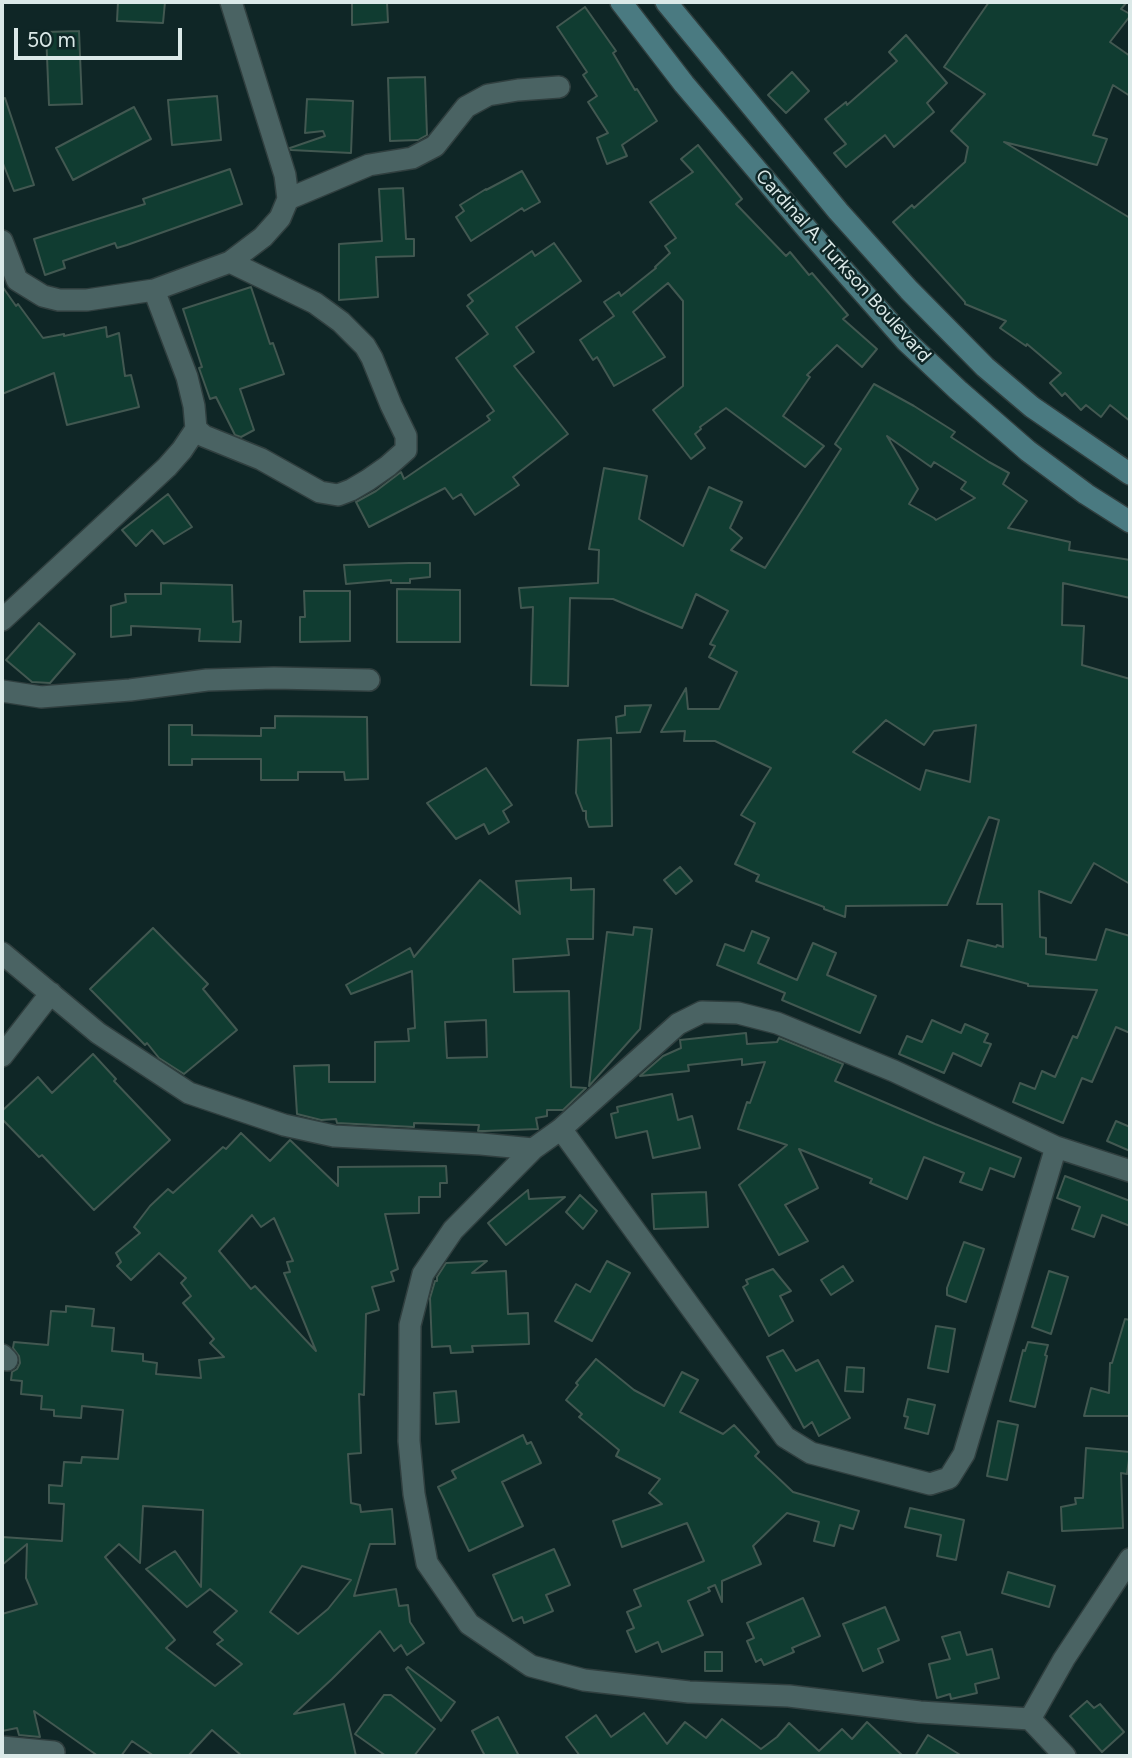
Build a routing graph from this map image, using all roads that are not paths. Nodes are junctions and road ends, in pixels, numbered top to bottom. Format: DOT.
graph roads {
  1 [pos="231,2"];
  2 [pos="621,2"];
  3 [pos="666,2"];
  4 [pos="559,87"];
  5 [pos="288,200"];
  6 [pos="2,242"];
  7 [pos="230,262"];
  8 [pos="154,290"];
  9 [pos="196,429"];
  10 [pos="1130,474"];
  11 [pos="1130,522"];
  12 [pos="2,620"];
  13 [pos="369,680"];
  14 [pos="2,691"];
  15 [pos="2,953"];
  16 [pos="51,993"];
  17 [pos="2,1056"];
  18 [pos="561,1129"];
  19 [pos="1056,1147"];
  20 [pos="533,1149"];
  21 [pos="1130,1171"];
  22 [pos="1130,1559"];
  23 [pos="1030,1719"];
  24 [pos="2,1747"];
  25 [pos="54,1752"];
  26 [pos="1065,1756"];
  1 -- 5 [label="street"];
  2 -- 11 [label="street, Cardinal A. Turkson Boulevard"];
  3 -- 10 [label="street, Cardinal A. Turkson Boulevard"];
  4 -- 5 [label="street"];
  5 -- 7 [label="street"];
  6 -- 8 [label="street"];
  7 -- 8 [label="street"];
  7 -- 9 [label="street"];
  8 -- 9 [label="street"];
  9 -- 12 [label="street"];
  13 -- 14 [label="street"];
  15 -- 16 [label="street"];
  16 -- 17 [label="street"];
  16 -- 20 [label="street"];
  18 -- 19 [label="street"];
  18 -- 19 [label="street"];
  18 -- 20 [label="street"];
  19 -- 21 [label="street"];
  20 -- 23 [label="street"];
  22 -- 23 [label="street"];
  23 -- 26 [label="street"];
  24 -- 25 [label="street"];
}
